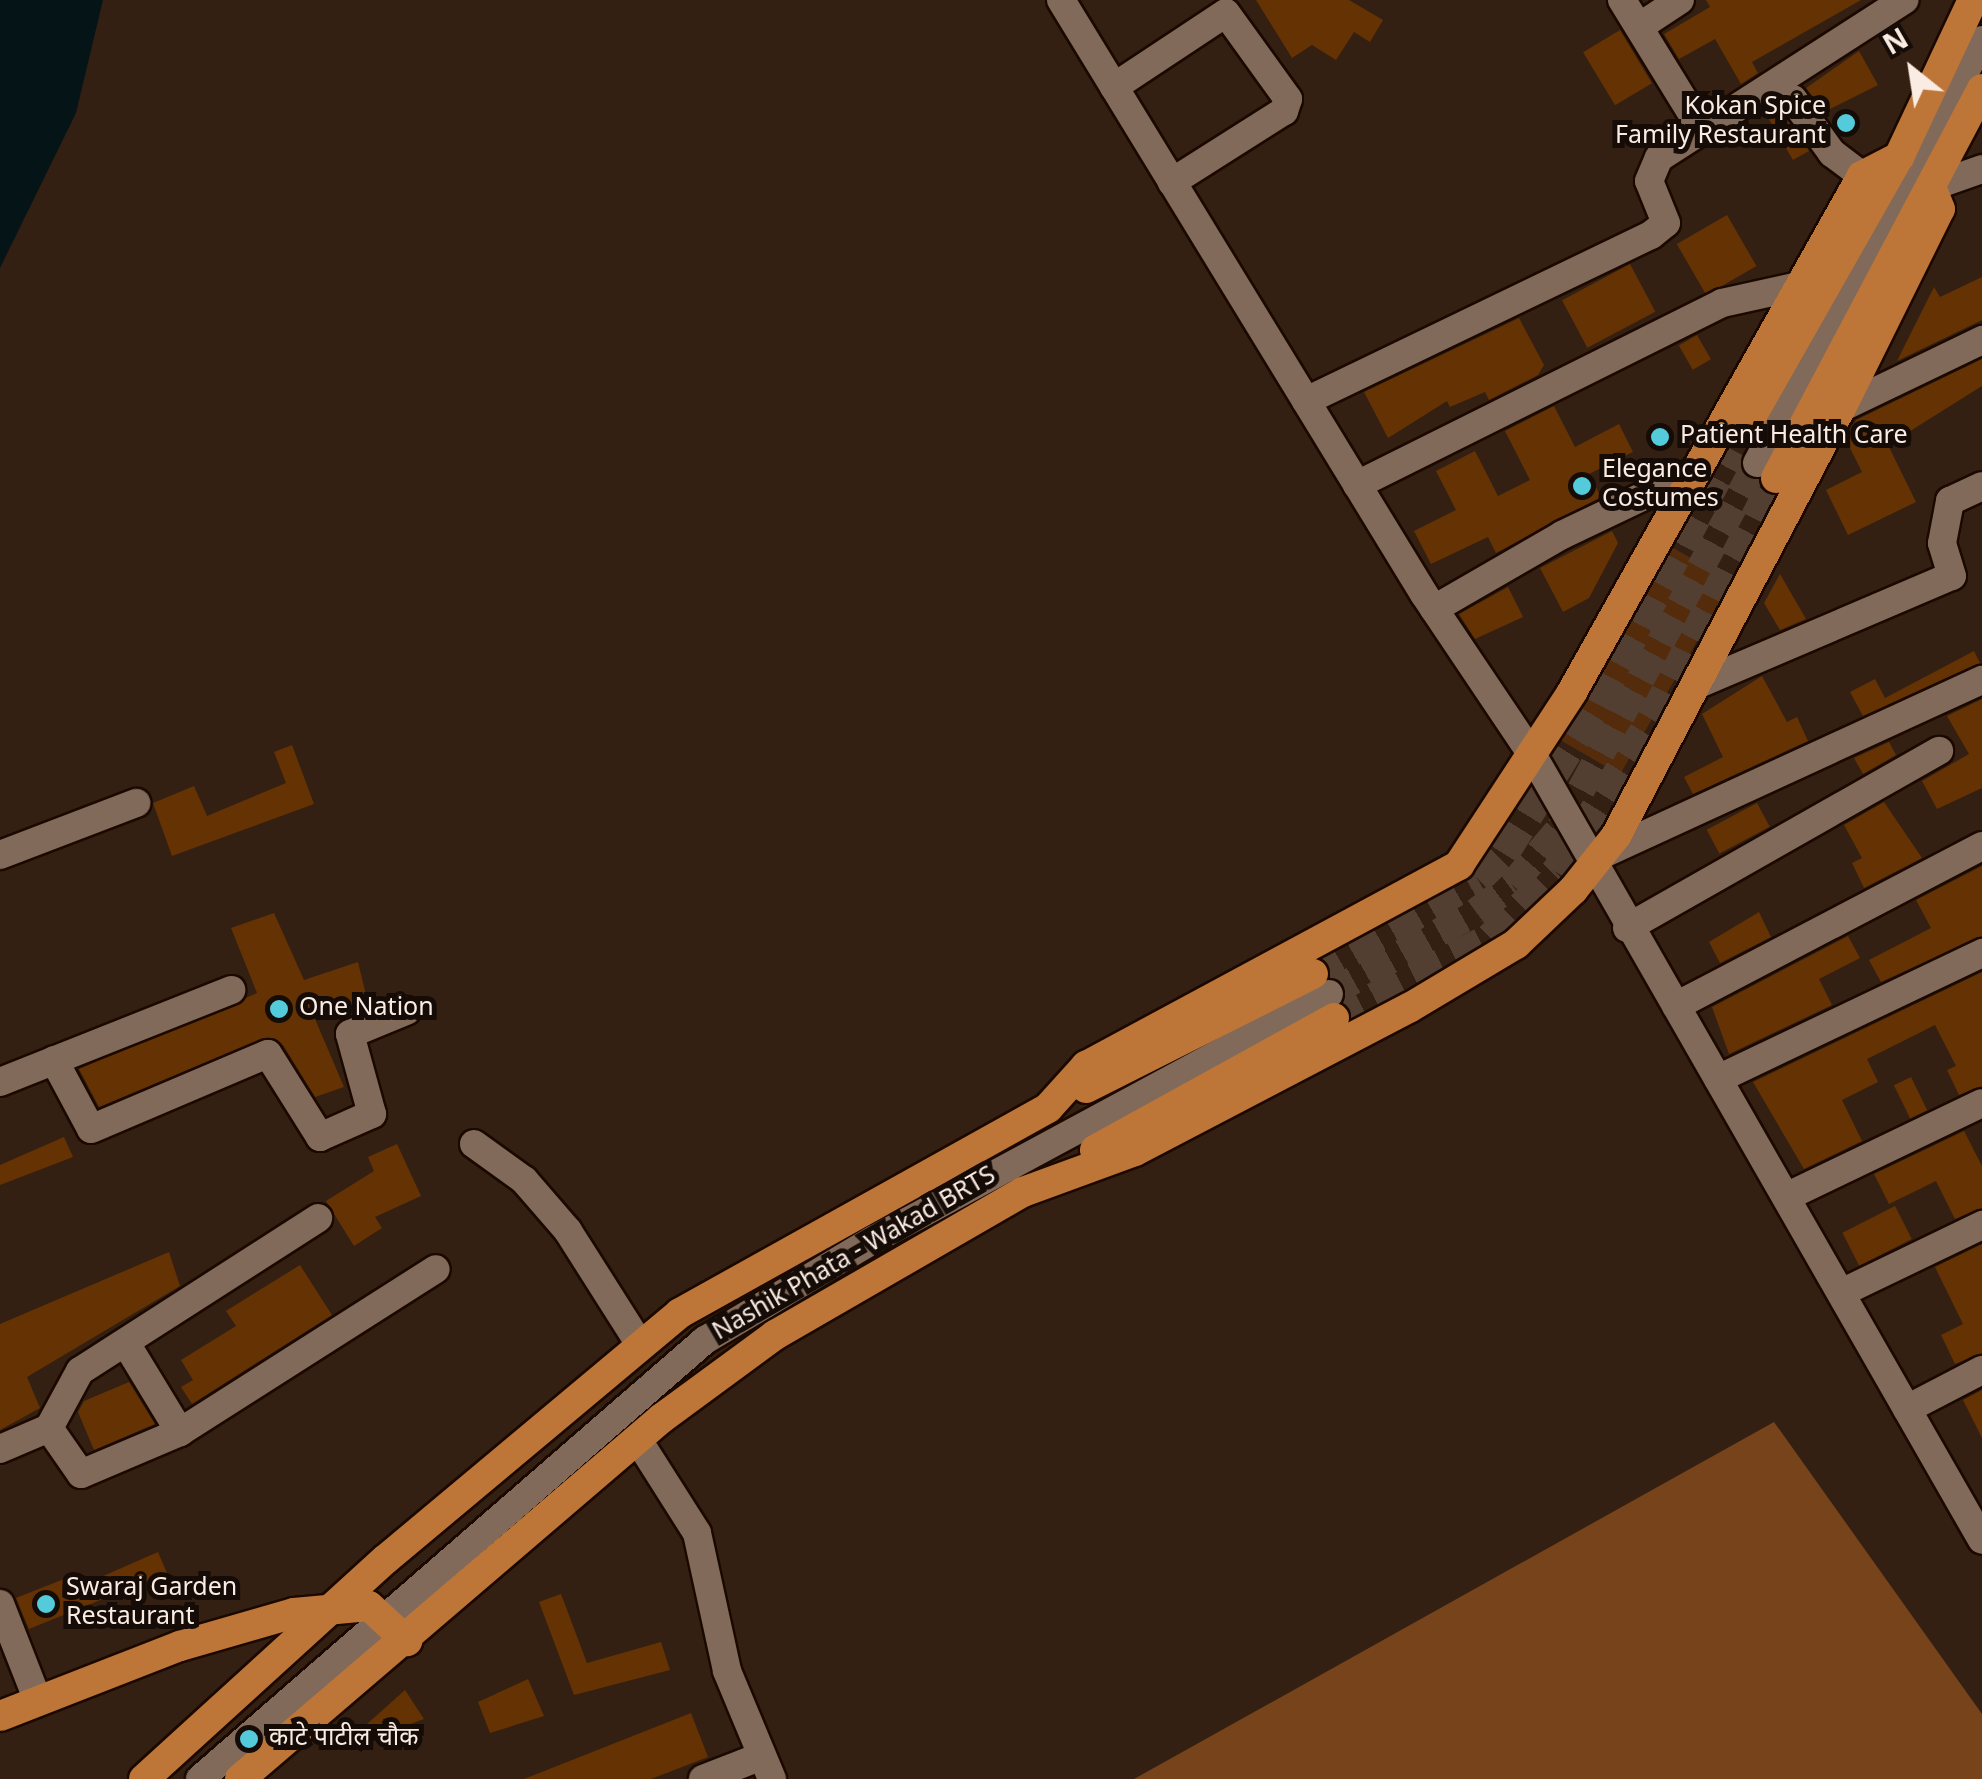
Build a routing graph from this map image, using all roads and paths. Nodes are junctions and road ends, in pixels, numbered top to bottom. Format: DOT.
graph roads {
  1 [pos="1061,0"];
  2 [pos="1622,0"];
  3 [pos="1680,0"];
  4 [pos="1904,0"];
  5 [pos="1973,0"];
  6 [pos="1638,26"];
  7 [pos="1982,40"];
  8 [pos="1114,88"];
  9 [pos="1982,89"];
  10 [pos="1793,99"];
  11 [pos="1702,130"];
  12 [pos="1899,157"];
  13 [pos="1982,169"];
  14 [pos="1862,176"];
  15 [pos="1172,182"];
  16 [pos="1930,186"];
  17 [pos="1799,286"];
  18 [pos="1982,340"];
  19 [pos="1306,402"];
  20 [pos="1842,408"];
  21 [pos="1755,464"];
  22 [pos="1698,470"];
  23 [pos="1357,485"];
  24 [pos="1982,486"];
  25 [pos="1434,609"];
  26 [pos="1982,680"];
  27 [pos="1696,686"];
  28 [pos="1939,751"];
  29 [pos="1533,756"];
  30 [pos="136,804"];
  31 [pos="1982,846"];
  32 [pos="0,855"];
  33 [pos="1597,859"];
  34 [pos="1627,928"];
  35 [pos="1982,953"];
  36 [pos="231,990"];
  37 [pos="1325,995"];
  38 [pos="1676,1006"];
  39 [pos="406,1011"];
  40 [pos="54,1060"];
  41 [pos="1718,1079"];
  42 [pos="0,1082"];
  43 [pos="1982,1103"];
  44 [pos="1048,1108"];
  45 [pos="474,1144"];
  46 [pos="1023,1192"];
  47 [pos="1786,1197"];
  48 [pos="318,1218"];
  49 [pos="1982,1225"];
  50 [pos="436,1269"];
  51 [pos="1841,1293"];
  52 [pos="126,1345"];
  53 [pos="641,1346"];
  54 [pos="1982,1370"];
  55 [pos="1907,1409"];
  56 [pos="50,1428"];
  57 [pos="180,1432"];
  58 [pos="638,1440"];
  59 [pos="0,1450"];
  60 [pos="1982,1540"];
  61 [pos="0,1604"];
  62 [pos="337,1606"];
  63 [pos="398,1629"];
  64 [pos="38,1700"];
  65 [pos="0,1716"];
  66 [pos="767,1767"];
  67 [pos="144,1779"];
  68 [pos="200,1779"];
  69 [pos="240,1779"];
  70 [pos="703,1779"];
  1 -- 8 [label="street"];
  2 -- 6 [label="street"];
  3 -- 6 [label="street"];
  4 -- 11 [label="street"];
  5 -- 12 [label="main road"];
  6 -- 11 [label="street"];
  7 -- 21 [label="street"];
  8 -- 15 [label="street"];
  8 -- 15 [label="street"];
  9 -- 16 [label="main road"];
  10 -- 14 [label="street"];
  11 -- 19 [label="street"];
  12 -- 14 [label="main road"];
  12 -- 21 [label="main road"];
  13 -- 16 [label="street"];
  14 -- 17 [label="main road"];
  15 -- 19 [label="street"];
  16 -- 20 [label="main road"];
  16 -- 21 [label="main road"];
  17 -- 22 [label="main road"];
  17 -- 23 [label="street"];
  18 -- 20 [label="street"];
  19 -- 23 [label="street"];
  20 -- 27 [label="main road"];
  22 -- 25 [label="street"];
  22 -- 29 [label="main road"];
  23 -- 25 [label="street"];
  24 -- 27 [label="street"];
  25 -- 29 [label="street"];
  26 -- 33 [label="street"];
  27 -- 33 [label="main road"];
  28 -- 34 [label="street"];
  29 -- 33 [label="street"];
  29 -- 44 [label="main road"];
  30 -- 32 [label="street"];
  31 -- 38 [label="street"];
  33 -- 34 [label="street"];
  33 -- 46 [label="main road"];
  34 -- 38 [label="street"];
  35 -- 41 [label="street"];
  36 -- 40 [label="street"];
  37 -- 44 [label="main road"];
  37 -- 46 [label="main road"];
  37 -- 63 [label="street, Nashik Phata - Wakad BRTS"];
  38 -- 41 [label="street"];
  39 -- 40 [label="street"];
  40 -- 42 [label="street"];
  41 -- 47 [label="street"];
  43 -- 47 [label="street"];
  44 -- 53 [label="main road"];
  45 -- 53 [label="street"];
  46 -- 58 [label="main road"];
  47 -- 51 [label="street"];
  48 -- 52 [label="street"];
  49 -- 51 [label="street"];
  50 -- 57 [label="street"];
  51 -- 55 [label="street"];
  52 -- 56 [label="street"];
  52 -- 57 [label="street"];
  53 -- 62 [label="main road"];
  54 -- 55 [label="street"];
  55 -- 60 [label="street"];
  56 -- 57 [label="street"];
  56 -- 59 [label="street"];
  58 -- 63 [label="main road"];
  58 -- 66 [label="street"];
  61 -- 64 [label="street"];
  62 -- 63 [label="main road"];
  62 -- 64 [label="main road"];
  62 -- 67 [label="main road"];
  63 -- 68 [label="street, Nashik Phata - Wakad BRTS"];
  63 -- 69 [label="main road"];
  64 -- 65 [label="main road"];
  66 -- 70 [label="street"];
}
